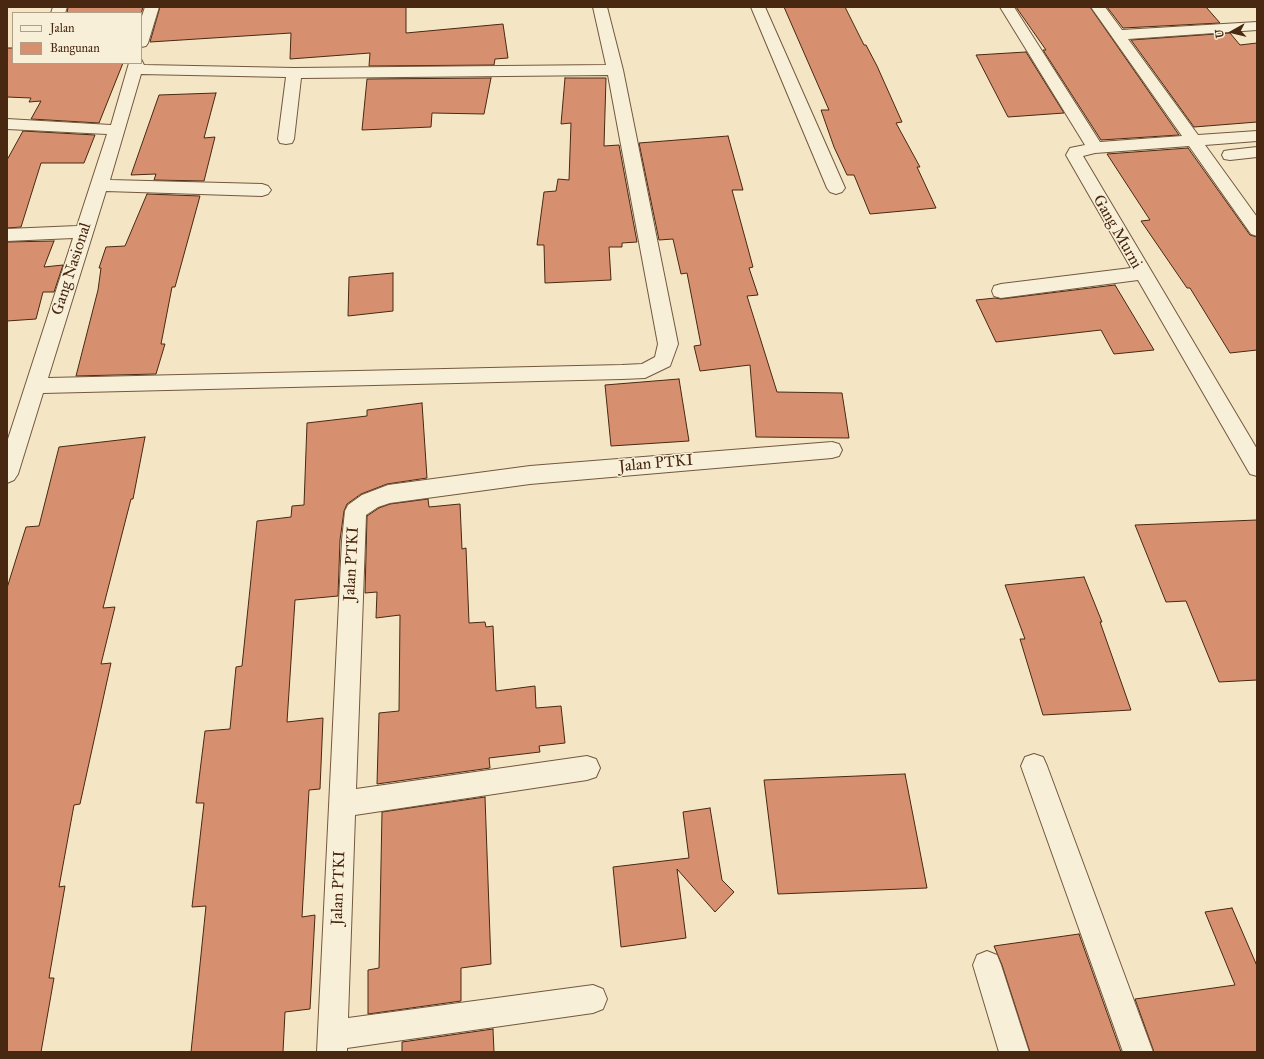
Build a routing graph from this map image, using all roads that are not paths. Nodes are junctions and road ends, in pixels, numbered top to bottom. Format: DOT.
graph roads {
  1 [pos="152,7"];
  2 [pos="600,7"];
  3 [pos="758,7"];
  4 [pos="1007,7"];
  5 [pos="1098,7"];
  6 [pos="1257,26"];
  7 [pos="1119,35"];
  8 [pos="142,40"];
  9 [pos="136,66"];
  10 [pos="615,70"];
  11 [pos="294,73"];
  12 [pos="7,124"];
  13 [pos="117,130"];
  14 [pos="1257,136"];
  15 [pos="286,139"];
  16 [pos="1194,142"];
  17 [pos="1095,148"];
  18 [pos="1257,152"];
  19 [pos="1230,155"];
  20 [pos="99,185"];
  21 [pos="836,188"];
  22 [pos="262,190"];
  23 [pos="1257,230"];
  24 [pos="84,232"];
  25 [pos="7,235"];
  26 [pos="1141,273"];
  27 [pos="1001,291"];
  28 [pos="35,386"];
  29 [pos="832,450"];
  30 [pos="1257,468"];
  31 [pos="7,474"];
  32 [pos="1034,766"];
  33 [pos="586,768"];
  34 [pos="343,804"];
  35 [pos="987,965"];
  36 [pos="593,999"];
  37 [pos="332,1044"];
  38 [pos="1014,1052"];
  39 [pos="1138,1052"];
  1 -- 8 [label="street"];
  2 -- 10 [label="street"];
  3 -- 21 [label="street"];
  4 -- 17 [label="street"];
  5 -- 7 [label="street"];
  6 -- 7 [label="street"];
  7 -- 16 [label="street"];
  9 -- 11 [label="street"];
  9 -- 13 [label="street, Gang Nasional"];
  10 -- 11 [label="street"];
  10 -- 28 [label="street"];
  11 -- 15 [label="street"];
  12 -- 13 [label="street"];
  13 -- 20 [label="street, Gang Nasional"];
  14 -- 16 [label="street, Gang Murni"];
  16 -- 17 [label="street, Gang Murni"];
  16 -- 23 [label="street"];
  17 -- 26 [label="street, Gang Murni"];
  18 -- 19 [label="street"];
  20 -- 22 [label="street"];
  20 -- 24 [label="street, Gang Nasional"];
  24 -- 25 [label="street"];
  24 -- 28 [label="street, Gang Nasional"];
  26 -- 27 [label="street"];
  26 -- 30 [label="street, Gang Murni"];
  28 -- 31 [label="street, Gang Nasional"];
  29 -- 34 [label="street, Jalan PTKI"];
  32 -- 39 [label="street"];
  33 -- 34 [label="street"];
  34 -- 37 [label="street, Jalan PTKI"];
  35 -- 38 [label="street"];
  36 -- 37 [label="street"];
}
